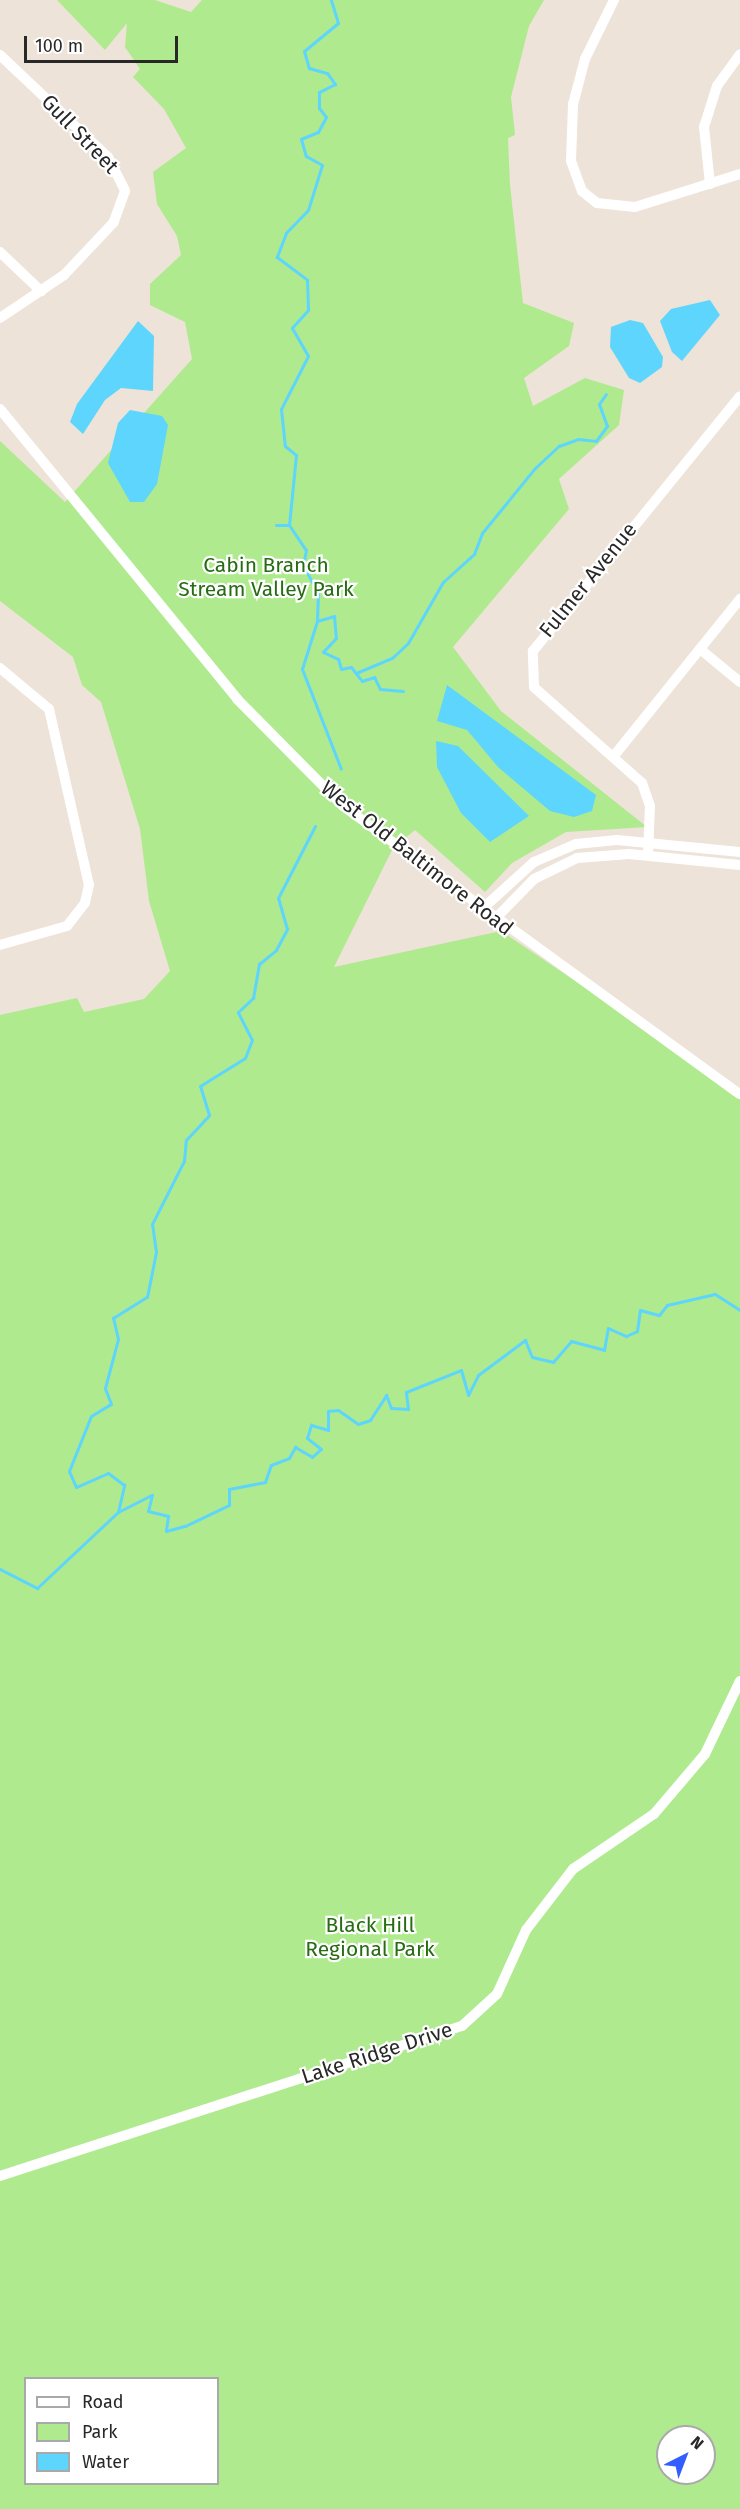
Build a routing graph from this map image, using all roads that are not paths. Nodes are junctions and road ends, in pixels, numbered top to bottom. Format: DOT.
graph roads {
  1 [pos="614,0"];
  2 [pos="740,54"];
  3 [pos="0,55"];
  4 [pos="740,174"];
  5 [pos="710,183"];
  6 [pos="0,252"];
  7 [pos="41,291"];
  8 [pos="0,318"];
  9 [pos="740,396"];
  10 [pos="0,409"];
  11 [pos="740,599"];
  12 [pos="700,649"];
  13 [pos="0,668"];
  14 [pos="740,682"];
  15 [pos="613,757"];
  16 [pos="649,843"];
  17 [pos="740,852"];
  18 [pos="648,855"];
  19 [pos="740,865"];
  20 [pos="481,910"];
  21 [pos="494,920"];
  22 [pos="0,945"];
  23 [pos="740,1094"];
  24 [pos="740,1681"];
  25 [pos="0,2176"];
  1 -- 5 [label="street"];
  2 -- 5 [label="street"];
  3 -- 7 [label="street, Gull Street"];
  4 -- 5 [label="street"];
  6 -- 7 [label="street"];
  7 -- 8 [label="street, Gull Street"];
  9 -- 15 [label="street, Fulmer Avenue"];
  10 -- 20 [label="street, West Old Baltimore Road"];
  11 -- 12 [label="street"];
  12 -- 14 [label="street"];
  12 -- 15 [label="street"];
  13 -- 22 [label="street"];
  15 -- 16 [label="street, Fulmer Avenue"];
  16 -- 17 [label="street"];
  16 -- 18 [label="street, Fulmer Avenue"];
  16 -- 20 [label="street"];
  18 -- 19 [label="street"];
  18 -- 21 [label="street"];
  20 -- 21 [label="street, West Old Baltimore Road"];
  21 -- 23 [label="street, West Old Baltimore Road"];
  24 -- 25 [label="street, Lake Ridge Drive"];
}
